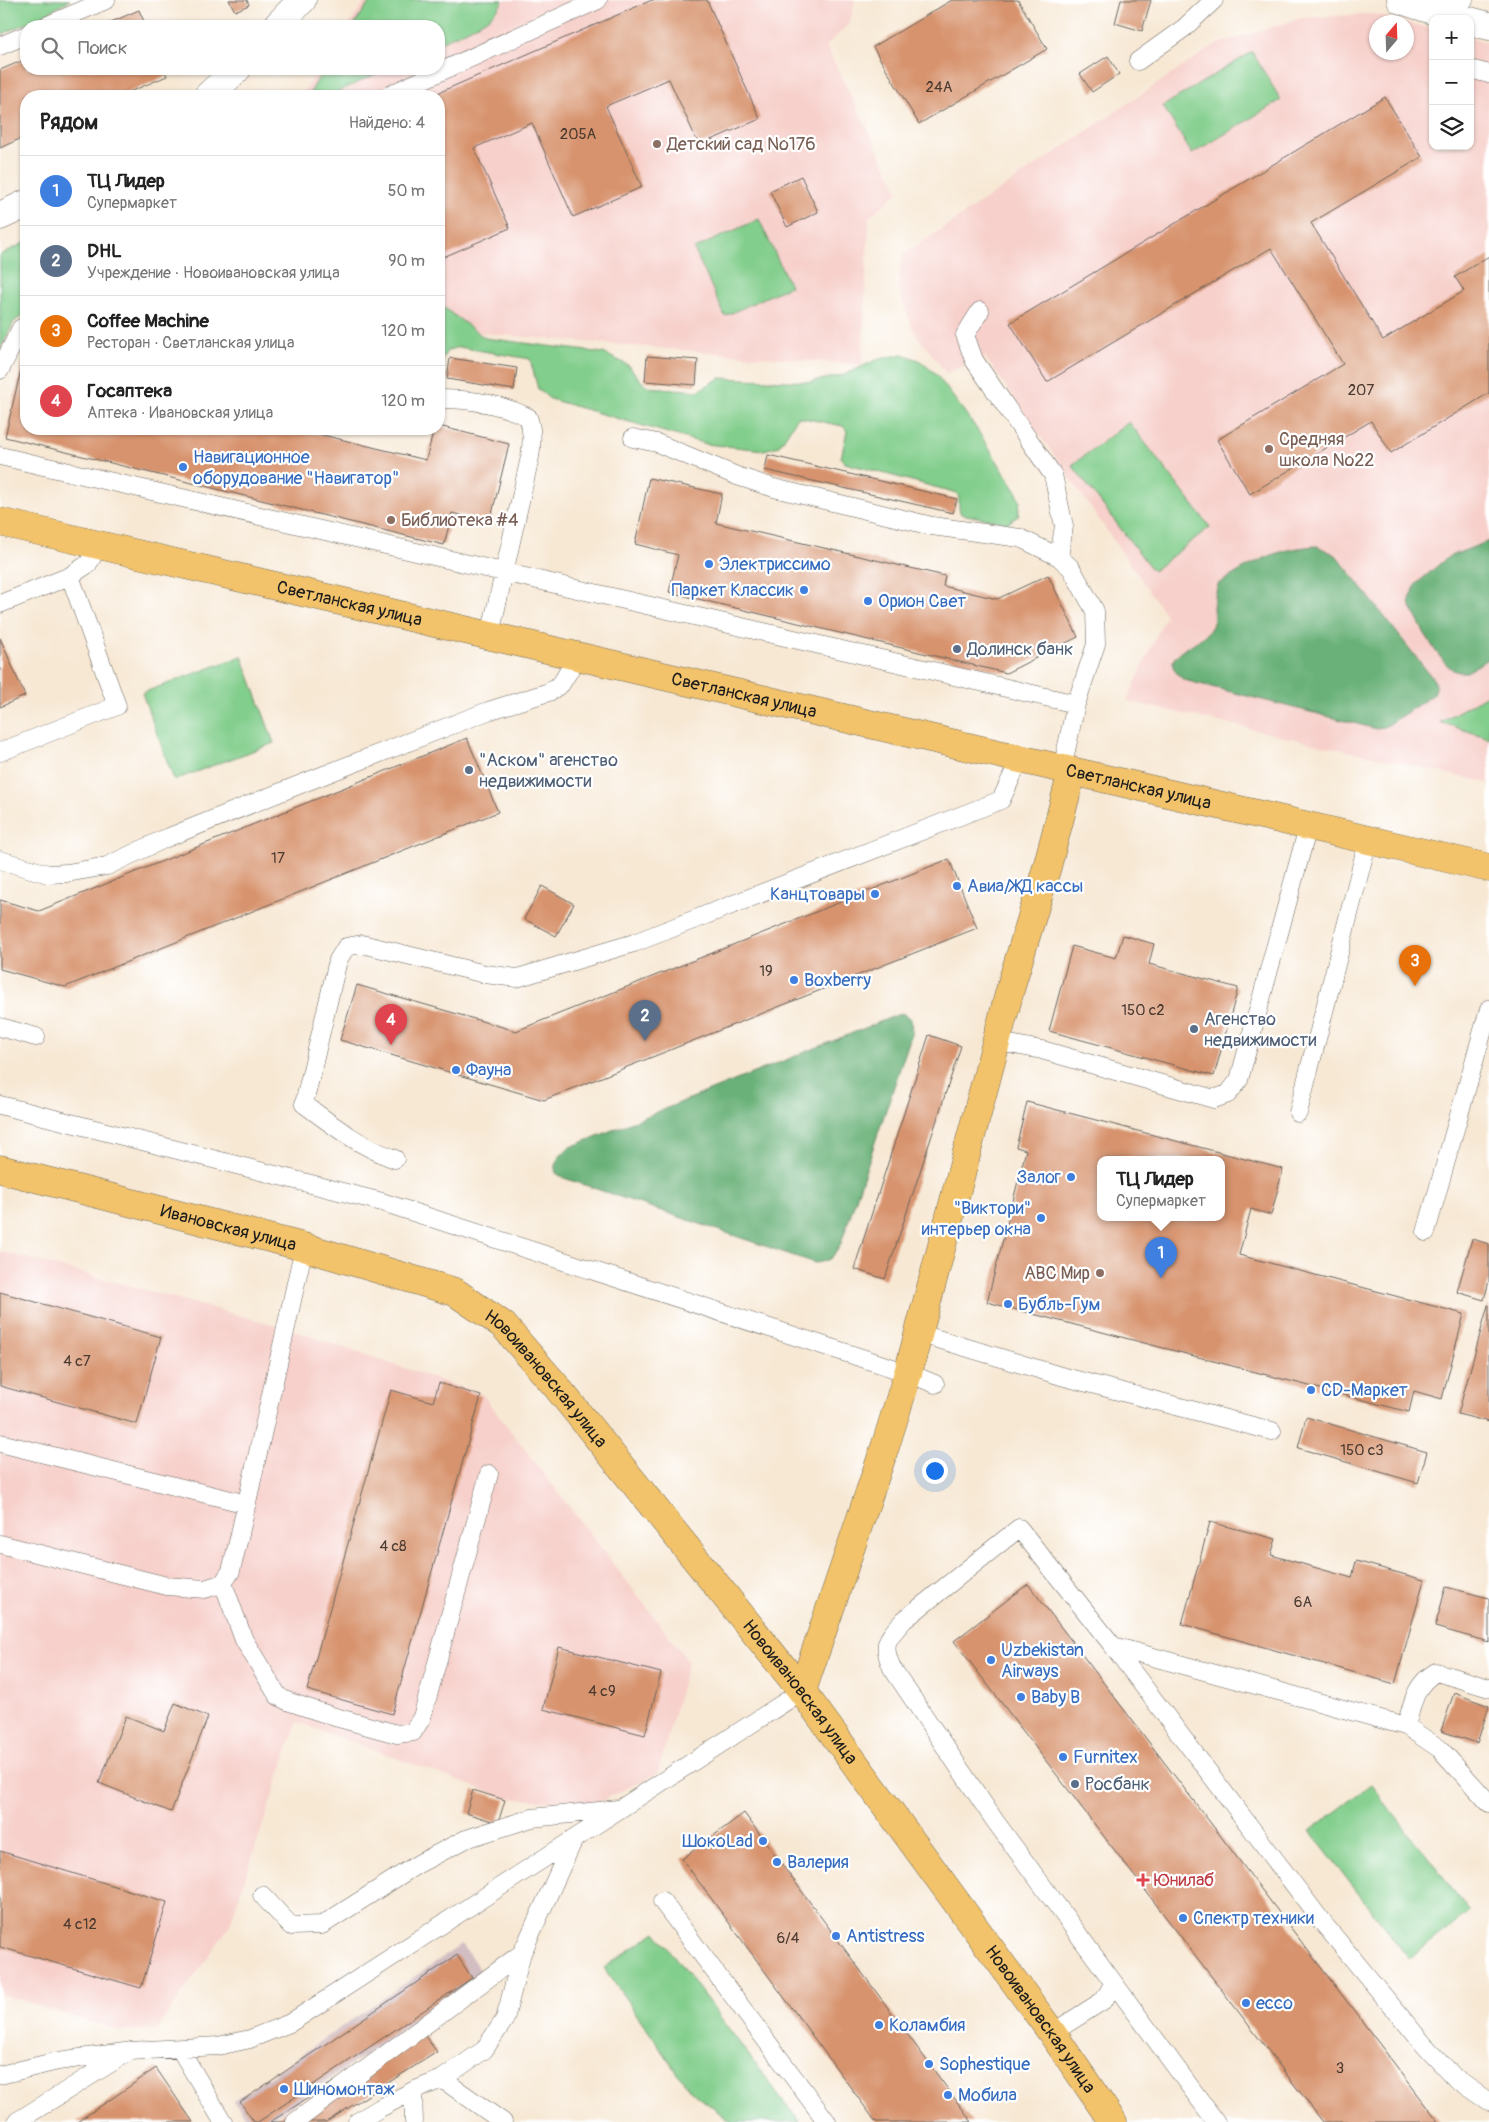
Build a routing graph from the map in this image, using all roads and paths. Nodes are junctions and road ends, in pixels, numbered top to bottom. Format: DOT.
graph roads {
  1 [pos="106,0"];
  2 [pos="302,0"];
  3 [pos="598,0"];
  4 [pos="1214,0"];
  5 [pos="1401,0"];
  6 [pos="1464,0"];
  7 [pos="1446,15"];
  8 [pos="1450,15"];
  9 [pos="60,20"];
  10 [pos="283,20"];
  11 [pos="1474,22"];
  12 [pos="1489,26"];
  13 [pos="20,38"];
  14 [pos="0,46"];
  15 [pos="1138,61"];
  16 [pos="445,70"];
  17 [pos="1474,70"];
  18 [pos="1489,74"];
  19 [pos="231,75"];
  20 [pos="433,75"];
  21 [pos="214,90"];
  22 [pos="400,90"];
  23 [pos="20,207"];
  24 [pos="0,216"];
  25 [pos="980,311"];
  26 [pos="20,332"];
  27 [pos="0,370"];
  28 [pos="445,399"];
  29 [pos="633,438"];
  30 [pos="0,456"];
  31 [pos="0,522"];
  32 [pos="99,545"];
  33 [pos="1060,556"];
  34 [pos="504,572"];
  35 [pos="70,576"];
  36 [pos="0,604"];
  37 [pos="490,635"];
  38 [pos="578,656"];
  39 [pos="1076,704"];
  40 [pos="0,752"];
  41 [pos="1020,759"];
  42 [pos="1067,770"];
  43 [pos="1308,827"];
  44 [pos="1368,840"];
  45 [pos="0,860"];
  46 [pos="1489,868"];
  47 [pos="1489,1009"];
  48 [pos="0,1027"];
  49 [pos="36,1037"];
  50 [pos="998,1042"];
  51 [pos="0,1104"];
  52 [pos="1298,1113"];
  53 [pos="395,1159"];
  54 [pos="0,1169"];
  55 [pos="1426,1232"];
  56 [pos="304,1247"];
  57 [pos="455,1292"];
  58 [pos="918,1333"];
  59 [pos="908,1373"];
  60 [pos="936,1384"];
  61 [pos="1272,1431"];
  62 [pos="0,1443"];
  63 [pos="490,1474"];
  64 [pos="247,1504"];
  65 [pos="0,1544"];
  66 [pos="223,1583"];
  67 [pos="1113,1646"];
  68 [pos="1489,1688"];
  69 [pos="802,1691"];
  70 [pos="1406,1726"];
  71 [pos="1489,1803"];
  72 [pos="621,1809"];
  73 [pos="574,1839"];
  74 [pos="262,1895"];
  75 [pos="662,1901"];
  76 [pos="522,1954"];
  77 [pos="1113,1984"];
  78 [pos="1052,2033"];
  79 [pos="180,2049"];
  80 [pos="130,2051"];
  81 [pos="0,2075"];
  82 [pos="442,2079"];
  83 [pos="413,2091"];
  84 [pos="1489,2102"];
  85 [pos="16,2122"];
  86 [pos="223,2122"];
  87 [pos="295,2122"];
  88 [pos="357,2122"];
  89 [pos="414,2122"];
  90 [pos="503,2122"];
  91 [pos="826,2122"];
  92 [pos="1113,2122"];
  93 [pos="1216,2122"];
  1 -- 9 [label="lane"];
  2 -- 10 [label="street"];
  3 -- 16 [label="lane"];
  4 -- 15 [label="lane"];
  5 -- 7 [label="street"];
  6 -- 8 [label="lane"];
  11 -- 12 [label="street"];
  13 -- 14 [label="lane"];
  17 -- 18 [label="lane"];
  19 -- 21 [label="street"];
  20 -- 22 [label="lane"];
  23 -- 24 [label="street"];
  25 -- 33 [label="lane"];
  26 -- 27 [label="lane"];
  28 -- 34 [label="lane"];
  29 -- 33 [label="lane"];
  30 -- 34 [label="lane"];
  31 -- 32 [label="main road, Светланская улица"];
  32 -- 35 [label="lane"];
  32 -- 37 [label="main road, Светланская улица"];
  33 -- 39 [label="lane"];
  34 -- 37 [label="lane"];
  34 -- 39 [label="lane"];
  35 -- 36 [label="lane"];
  35 -- 40 [label="lane"];
  37 -- 38 [label="main road, Светланская улица"];
  38 -- 41 [label="main road, Светланская улица"];
  38 -- 45 [label="lane"];
  39 -- 42 [label="lane"];
  41 -- 42 [label="main road, Светланская улица"];
  41 -- 53 [label="lane"];
  42 -- 43 [label="main road, Светланская улица"];
  42 -- 50 [label="main road"];
  43 -- 44 [label="main road, Светланская улица"];
  43 -- 50 [label="lane"];
  44 -- 46 [label="main road, Светланская улица"];
  44 -- 52 [label="lane"];
  47 -- 55 [label="lane"];
  48 -- 49 [label="lane"];
  50 -- 58 [label="main road"];
  51 -- 59 [label="lane"];
  54 -- 56 [label="main road, Ивановская улица"];
  56 -- 57 [label="main road, Ивановская улица"];
  56 -- 64 [label="lane"];
  57 -- 69 [label="main road, Новоивановская улица"];
  58 -- 59 [label="main road"];
  58 -- 61 [label="lane"];
  59 -- 60 [label="lane"];
  59 -- 69 [label="main road"];
  62 -- 64 [label="lane"];
  63 -- 66 [label="lane"];
  64 -- 66 [label="lane"];
  65 -- 66 [label="lane"];
  67 -- 70 [label="lane"];
  67 -- 77 [label="lane"];
  67 -- 84 [label="lane"];
  68 -- 70 [label="lane"];
  69 -- 72 [label="lane"];
  69 -- 78 [label="main road, Новоивановская улица"];
  70 -- 71 [label="lane"];
  72 -- 73 [label="lane"];
  72 -- 74 [label="lane"];
  73 -- 76 [label="lane"];
  73 -- 79 [label="lane"];
  75 -- 91 [label="lane"];
  76 -- 82 [label="lane"];
  76 -- 87 [label="lane"];
  77 -- 78 [label="lane"];
  77 -- 93 [label="lane"];
  78 -- 92 [label="main road, Новоивановская улица"];
  79 -- 80 [label="lane"];
  79 -- 86 [label="lane"];
  80 -- 81 [label="lane"];
  80 -- 85 [label="lane"];
  82 -- 83 [label="lane"];
  82 -- 90 [label="lane"];
  83 -- 88 [label="lane"];
  83 -- 89 [label="lane"];
}
